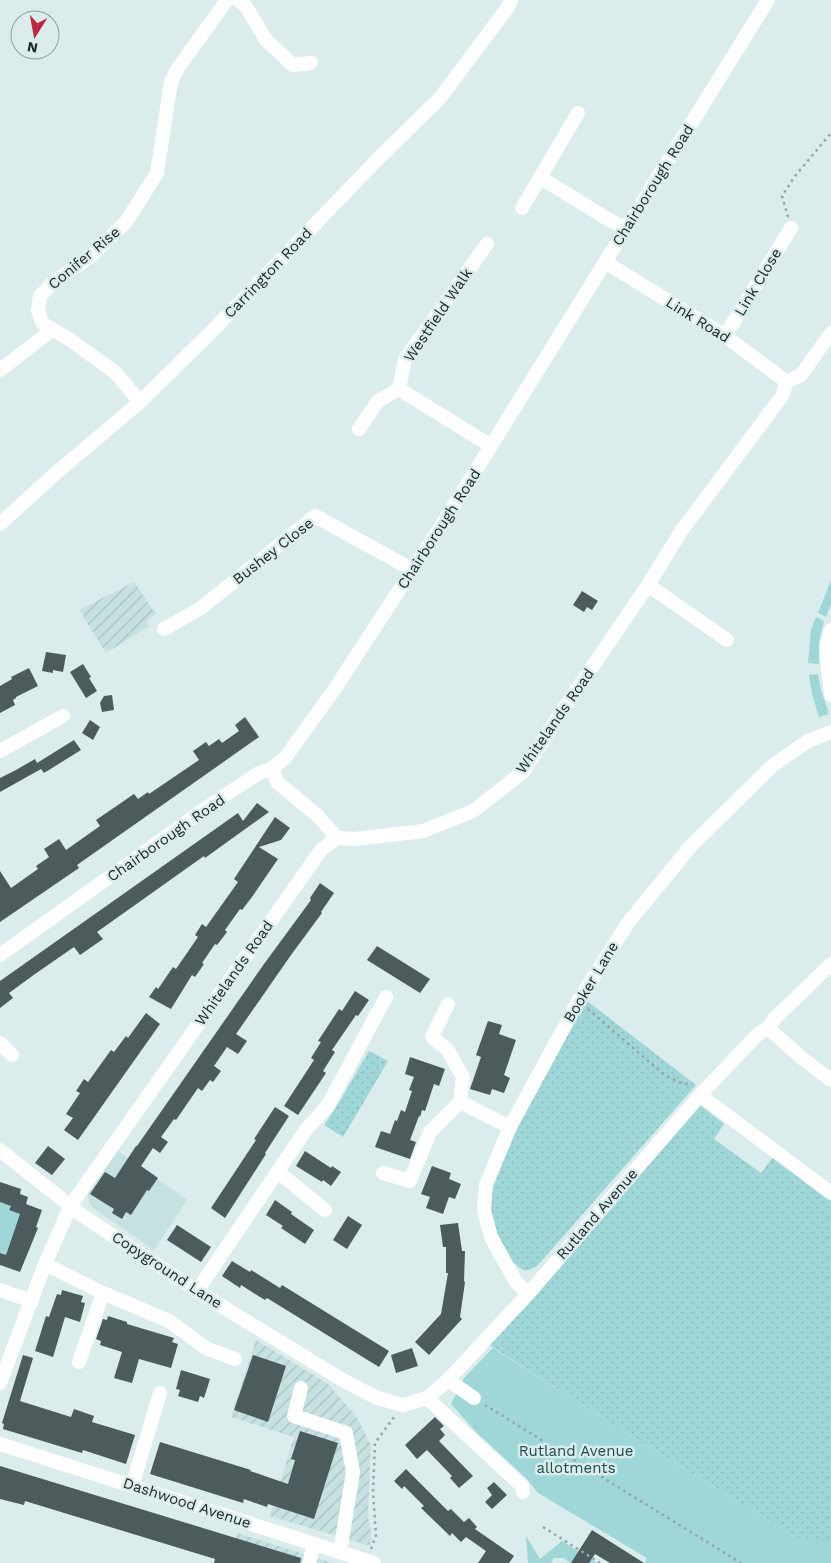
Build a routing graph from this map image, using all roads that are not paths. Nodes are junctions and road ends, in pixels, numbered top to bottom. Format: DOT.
graph roads {
  1 [pos="227,0"];
  2 [pos="238,0"];
  3 [pos="511,0"];
  4 [pos="768,0"];
  5 [pos="310,64"];
  6 [pos="578,113"];
  7 [pos="541,178"];
  8 [pos="522,208"];
  9 [pos="626,228"];
  10 [pos="791,228"];
  11 [pos="487,244"];
  12 [pos="605,262"];
  13 [pos="52,330"];
  14 [pos="831,333"];
  15 [pos="725,336"];
  16 [pos="0,370"];
  17 [pos="787,382"];
  18 [pos="398,389"];
  19 [pos="140,402"];
  20 [pos="359,429"];
  21 [pos="492,446"];
  22 [pos="0,524"];
  23 [pos="413,570"];
  24 [pos="648,585"];
  25 [pos="164,630"];
  26 [pos="831,630"];
  27 [pos="727,640"];
  28 [pos="831,695"];
  29 [pos="63,716"];
  30 [pos="831,732"];
  31 [pos="0,751"];
  32 [pos="273,768"];
  33 [pos="337,838"];
  34 [pos="0,955"];
  35 [pos="831,964"];
  36 [pos="386,997"];
  37 [pos="448,1004"];
  38 [pos="768,1028"];
  39 [pos="0,1043"];
  40 [pos="12,1055"];
  41 [pos="831,1080"];
  42 [pos="701,1094"];
  43 [pos="460,1102"];
  44 [pos="510,1127"];
  45 [pos="0,1150"];
  46 [pos="278,1172"];
  47 [pos="383,1173"];
  48 [pos="831,1193"];
  49 [pos="71,1205"];
  50 [pos="325,1210"];
  51 [pos="45,1264"];
  52 [pos="0,1290"];
  53 [pos="197,1291"];
  54 [pos="103,1294"];
  55 [pos="528,1294"];
  56 [pos="32,1301"];
  57 [pos="235,1359"];
  58 [pos="78,1362"];
  59 [pos="341,1379"];
  60 [pos="448,1380"];
  61 [pos="0,1383"];
  62 [pos="301,1388"];
  63 [pos="160,1393"];
  64 [pos="427,1398"];
  65 [pos="474,1398"];
  66 [pos="0,1444"];
  67 [pos="132,1486"];
  68 [pos="523,1492"];
  69 [pos="314,1544"];
  70 [pos="340,1552"];
  71 [pos="370,1562"];
  72 [pos="309,1563"];
  1 -- 13 [label="street, Conifer Rise"];
  2 -- 5 [label="street"];
  3 -- 19 [label="street, Carrington Road"];
  4 -- 9 [label="street, Chairborough Road"];
  6 -- 7 [label="street"];
  7 -- 8 [label="street"];
  7 -- 9 [label="street"];
  9 -- 12 [label="street, Chairborough Road"];
  10 -- 15 [label="street, Link Close"];
  11 -- 18 [label="street, Westfield Walk"];
  12 -- 15 [label="street, Link Road"];
  12 -- 21 [label="street, Chairborough Road"];
  13 -- 16 [label="street"];
  13 -- 19 [label="street, Conifer Rise"];
  14 -- 17 [label="street, Whitelands Road"];
  15 -- 17 [label="street, Link Road"];
  17 -- 24 [label="street, Whitelands Road"];
  18 -- 20 [label="street"];
  18 -- 21 [label="street"];
  19 -- 22 [label="street, Carrington Road"];
  21 -- 23 [label="street, Chairborough Road"];
  23 -- 25 [label="street, Bushey Close"];
  23 -- 32 [label="street, Chairborough Road"];
  24 -- 27 [label="street"];
  24 -- 33 [label="street, Whitelands Road"];
  26 -- 28 [label="street"];
  29 -- 31 [label="street"];
  30 -- 44 [label="street, Booker Lane"];
  32 -- 33 [label="street"];
  32 -- 34 [label="street, Chairborough Road"];
  33 -- 49 [label="street, Whitelands Road"];
  35 -- 38 [label="street, Rutland Avenue"];
  36 -- 46 [label="street"];
  37 -- 43 [label="street"];
  38 -- 41 [label="street"];
  38 -- 42 [label="street, Rutland Avenue"];
  39 -- 40 [label="street"];
  42 -- 48 [label="street"];
  42 -- 55 [label="street, Rutland Avenue"];
  43 -- 44 [label="street"];
  43 -- 47 [label="street"];
  44 -- 55 [label="street, Booker Lane"];
  45 -- 49 [label="street, Copyground Lane"];
  46 -- 50 [label="street"];
  46 -- 53 [label="street"];
  49 -- 51 [label="street, Whitelands Road"];
  49 -- 53 [label="street, Copyground Lane"];
  51 -- 54 [label="street"];
  51 -- 56 [label="street, Whitelands Road"];
  52 -- 56 [label="street"];
  53 -- 59 [label="street, Copyground Lane"];
  54 -- 57 [label="street"];
  54 -- 58 [label="street"];
  55 -- 60 [label="street, Rutland Avenue"];
  56 -- 61 [label="street, Whitelands Road"];
  59 -- 64 [label="street, Rutland Avenue"];
  60 -- 64 [label="street, Rutland Avenue"];
  60 -- 65 [label="street"];
  62 -- 70 [label="street"];
  63 -- 67 [label="street"];
  64 -- 68 [label="street"];
  66 -- 67 [label="street, Dashwood Avenue"];
  67 -- 69 [label="street, Dashwood Avenue"];
  69 -- 70 [label="street, Dashwood Avenue"];
  69 -- 72 [label="street"];
  70 -- 71 [label="street, Dashwood Avenue"];
}
